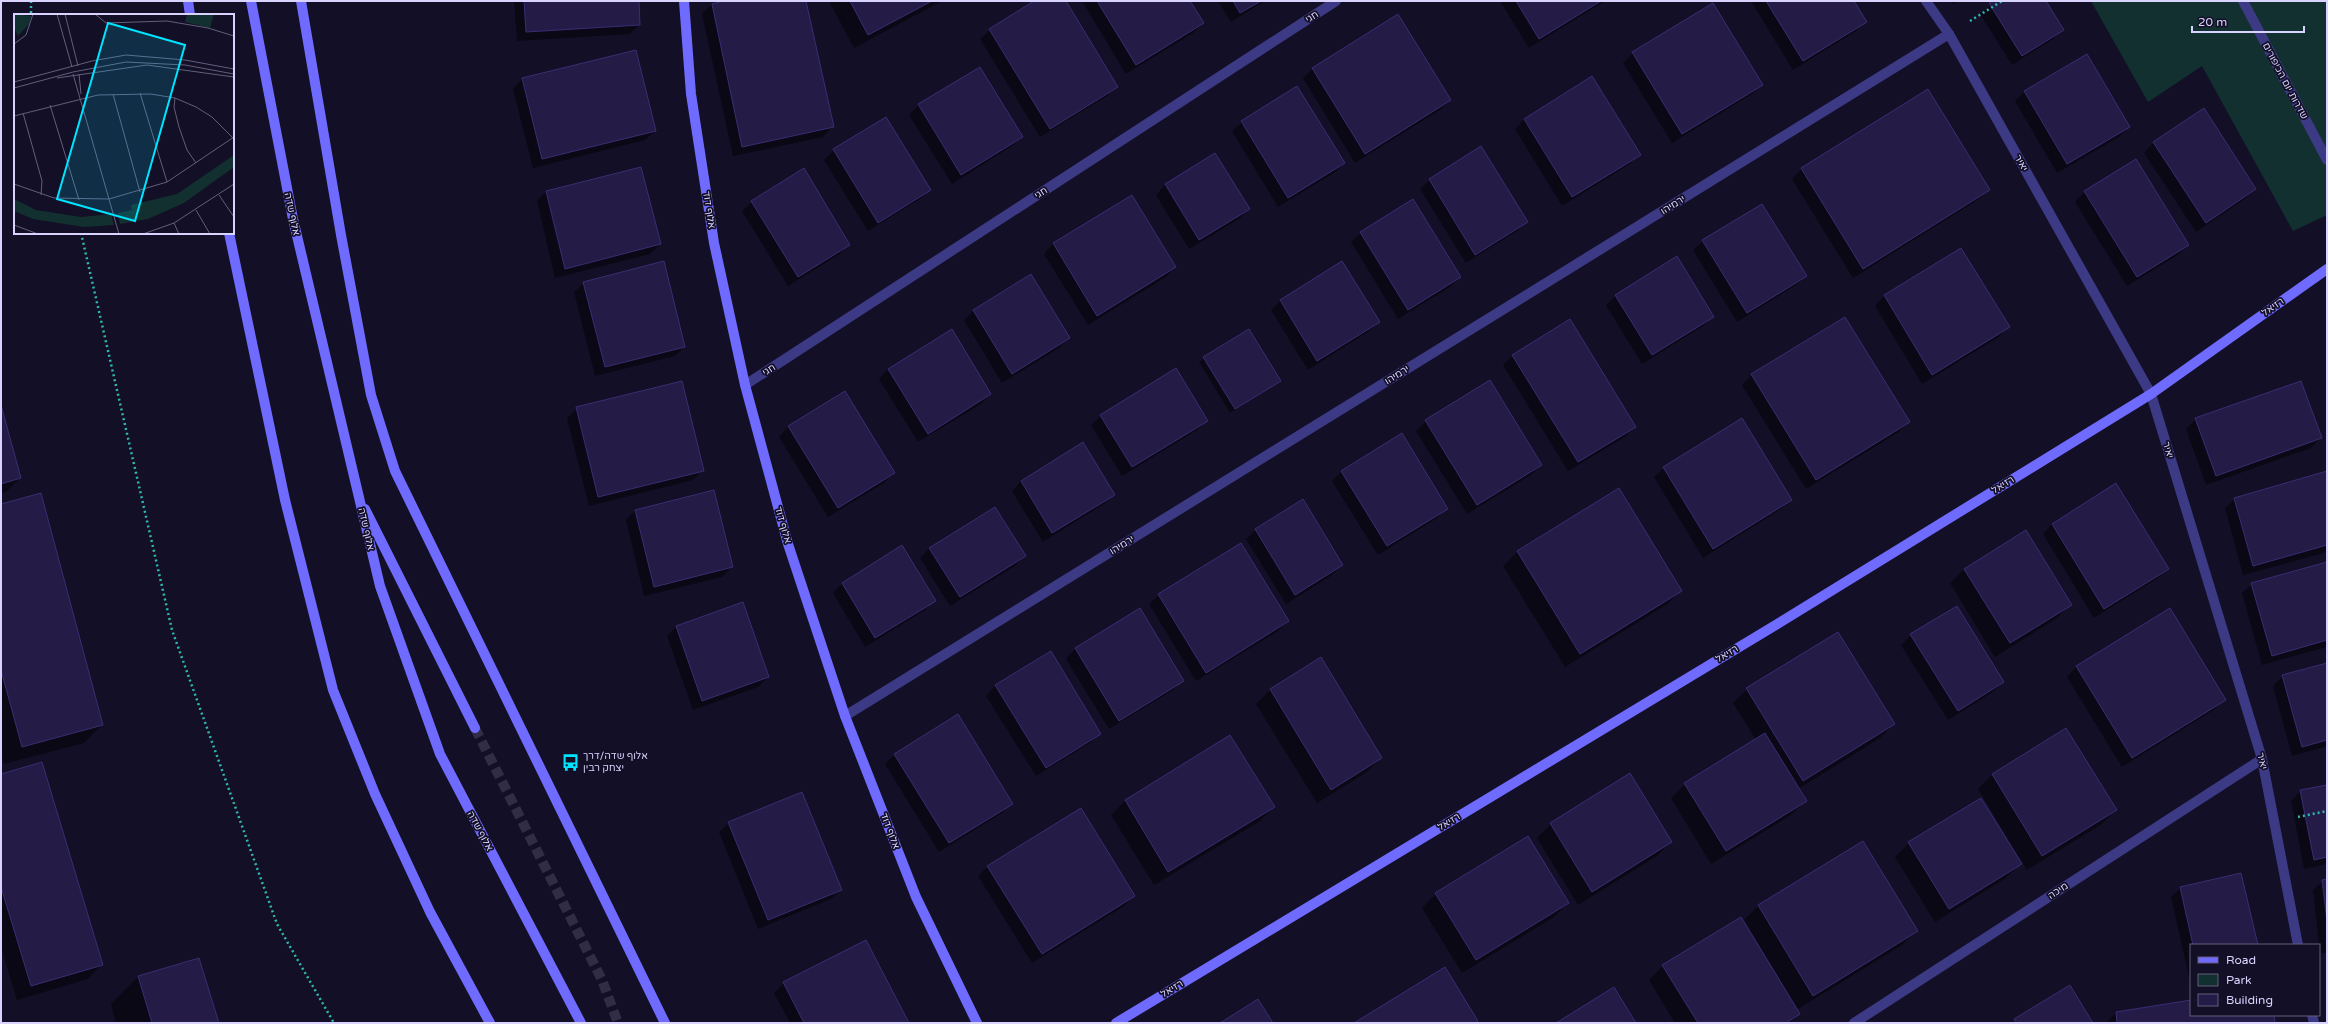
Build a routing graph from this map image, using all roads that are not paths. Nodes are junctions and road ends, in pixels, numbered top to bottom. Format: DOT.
graph roads {
  1 [pos="188,1"];
  2 [pos="252,1"];
  3 [pos="301,1"];
  4 [pos="684,1"];
  5 [pos="1336,1"];
  6 [pos="1926,1"];
  7 [pos="2243,1"];
  8 [pos="190,14"];
  9 [pos="1949,34"];
  10 [pos="2327,160"];
  11 [pos="228,234"];
  12 [pos="2327,269"];
  13 [pos="745,385"];
  14 [pos="2151,394"];
  15 [pos="358,493"];
  16 [pos="845,716"];
  17 [pos="475,728"];
  18 [pos="2262,759"];
  19 [pos="2298,944"];
  20 [pos="490,1023"];
  21 [pos="581,1023"];
  22 [pos="665,1023"];
  23 [pos="977,1023"];
  24 [pos="1116,1023"];
  25 [pos="1854,1023"];
  1 -- 8 [label="main road"];
  2 -- 15 [label="main road, אלוף שדה"];
  3 -- 22 [label="main road"];
  4 -- 13 [label="main road, אלוף דוד"];
  5 -- 13 [label="street, חגי"];
  6 -- 9 [label="street, יאיר"];
  7 -- 10 [label="street, שדרות יום הכיפורים"];
  9 -- 14 [label="street, יאיר"];
  9 -- 16 [label="street, ירמיהו"];
  11 -- 20 [label="main road"];
  12 -- 14 [label="main road, רזיאל"];
  13 -- 16 [label="main road, אלוף דוד"];
  14 -- 18 [label="street, יאיר"];
  14 -- 24 [label="main road, רזיאל"];
  15 -- 17 [label="main road"];
  15 -- 21 [label="main road, אלוף שדה"];
  16 -- 23 [label="main road, אלוף דוד"];
  18 -- 19 [label="street, יאיר"];
  18 -- 25 [label="street, מיכה"];
}
